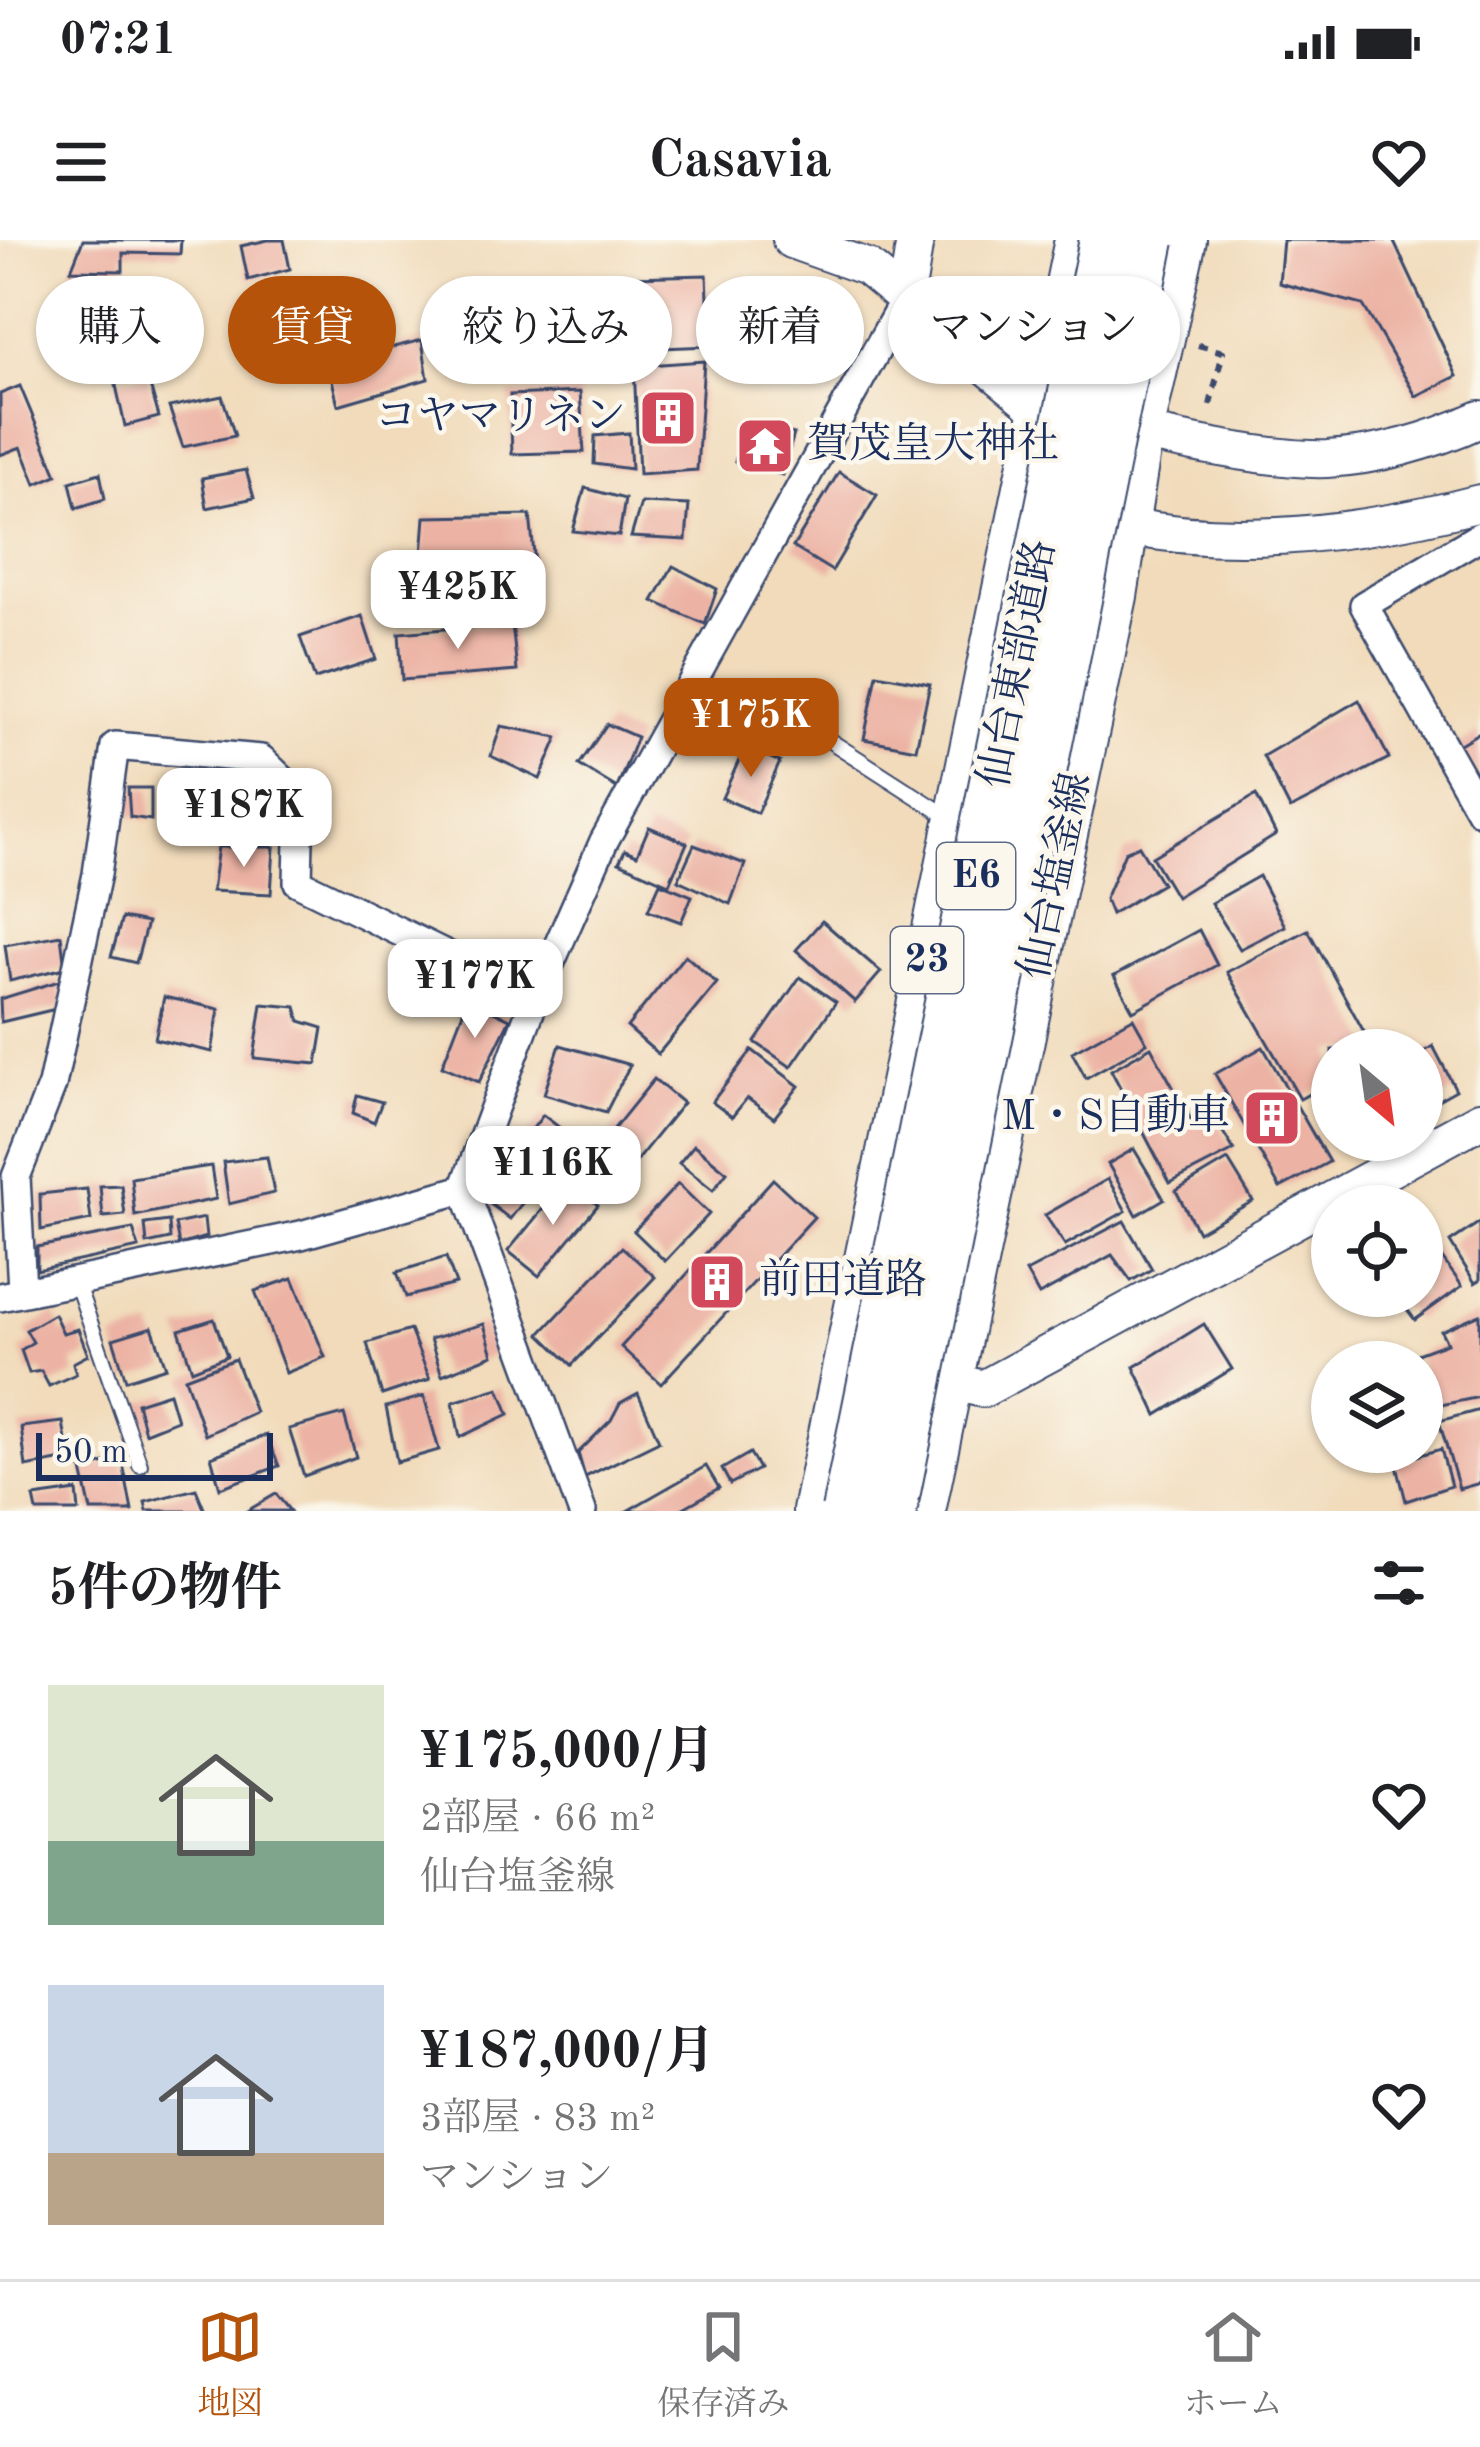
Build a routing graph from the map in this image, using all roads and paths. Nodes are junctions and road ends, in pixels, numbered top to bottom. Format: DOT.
graph roads {
  1 [pos="791,240"];
  2 [pos="915,240"];
  3 [pos="1076,240"];
  4 [pos="1104,240"];
  5 [pos="1150,240"];
  6 [pos="1186,240"];
  7 [pos="909,276"];
  8 [pos="888,283"];
  9 [pos="888,330"];
  10 [pos="1183,341"];
  11 [pos="1009,384"];
  12 [pos="1210,405"];
  13 [pos="1040,410"];
  14 [pos="1480,419"];
  15 [pos="1142,432"];
  16 [pos="1480,503"];
  17 [pos="1130,526"];
  18 [pos="1480,536"];
  19 [pos="688,692"];
  20 [pos="1480,811"];
  21 [pos="956,821"];
  22 [pos="535,998"];
  23 [pos="1480,1120"];
  24 [pos="464,1189"];
  25 [pos="76,1279"];
  26 [pos="11,1294"];
  27 [pos="950,1381"];
  28 [pos="140,1466"];
  29 [pos="582,1511"];
  30 [pos="814,1511"];
  31 [pos="845,1511"];
  32 [pos="892,1511"];
  33 [pos="924,1511"];
  1 -- 8 [label="street"];
  2 -- 7 [label="street"];
  3 -- 13 [label="main road, 23"];
  4 -- 31 [label="highway, 仙台東部道路 / E6, bridge"];
  5 -- 32 [label="highway, 仙台東部道路 / E6, bridge"];
  6 -- 15 [label="main road, 仙台塩釜線"];
  9 -- 19 [label="street"];
  10 -- 12 [label="path"];
  11 -- 13 [label="street"];
  13 -- 15 [label="street"];
  13 -- 17 [label="street"];
  13 -- 21 [label="main road, 23"];
  14 -- 15 [label="street"];
  15 -- 17 [label="main road, 仙台塩釜線"];
  16 -- 17 [label="street"];
  17 -- 27 [label="main road, 仙台塩釜線"];
  18 -- 20 [label="street"];
  19 -- 21 [label="lane"];
  19 -- 22 [label="street"];
  21 -- 30 [label="main road, 23"];
  22 -- 24 [label="street"];
  22 -- 26 [label="street"];
  23 -- 27 [label="street"];
  24 -- 25 [label="street"];
  24 -- 29 [label="street"];
  25 -- 26 [label="street"];
  25 -- 28 [label="lane"];
  27 -- 33 [label="main road, 仙台塩釜線"];
}
